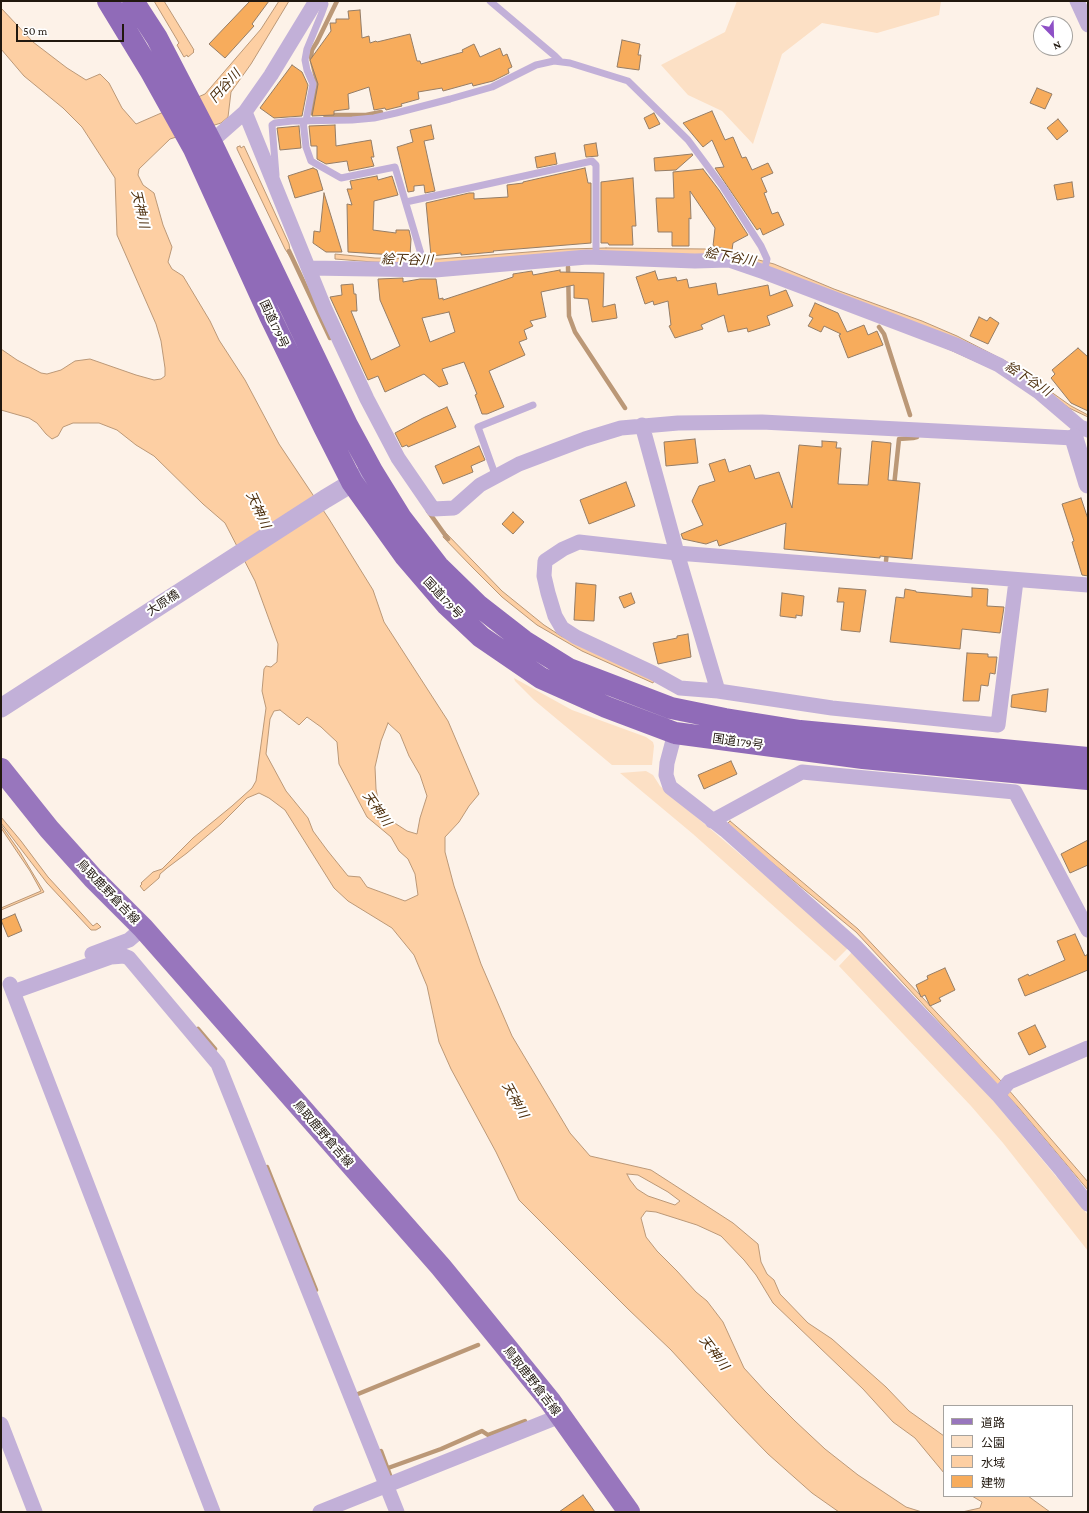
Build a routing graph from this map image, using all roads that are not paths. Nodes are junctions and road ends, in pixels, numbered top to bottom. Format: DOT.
graph roads {
  1 [pos="108,1"];
  2 [pos="133,1"];
  3 [pos="316,1"];
  4 [pos="324,1"];
  5 [pos="490,1"];
  6 [pos="1077,1"];
  7 [pos="1088,25"];
  8 [pos="560,61"];
  9 [pos="245,112"];
  10 [pos="304,121"];
  11 [pos="202,146"];
  12 [pos="277,190"];
  13 [pos="406,202"];
  14 [pos="596,258"];
  15 [pos="308,268"];
  16 [pos="428,270"];
  17 [pos="764,272"];
  18 [pos="533,405"];
  19 [pos="642,425"];
  20 [pos="1081,432"];
  21 [pos="372,471"];
  22 [pos="496,476"];
  23 [pos="352,482"];
  24 [pos="1088,484"];
  25 [pos="677,553"];
  26 [pos="1016,581"];
  27 [pos="1088,585"];
  28 [pos="718,691"];
  29 [pos="1,708"];
  30 [pos="675,733"];
  31 [pos="1088,758"];
  32 [pos="1,769"];
  33 [pos="1088,779"];
  34 [pos="712,821"];
  35 [pos="144,928"];
  36 [pos="1088,930"];
  37 [pos="8,987"];
  38 [pos="1088,1048"];
  39 [pos="998,1095"];
  40 [pos="1088,1204"];
  41 [pos="560,1416"];
  42 [pos="1,1424"];
  43 [pos="387,1486"];
  44 [pos="35,1512"];
  45 [pos="213,1512"];
  46 [pos="320,1512"];
  47 [pos="397,1512"];
  48 [pos="629,1512"];
  1 -- 11 [label="highway, 国道179号"];
  2 -- 11 [label="highway, 国道179号"];
  3 -- 9 [label="street"];
  4 -- 10 [label="lane"];
  5 -- 8 [label="lane"];
  6 -- 7 [label="street"];
  8 -- 10 [label="lane"];
  8 -- 17 [label="lane"];
  9 -- 11 [label="street"];
  9 -- 12 [label="street"];
  10 -- 12 [label="lane"];
  10 -- 13 [label="lane"];
  11 -- 21 [label="highway, 国道179号"];
  11 -- 23 [label="highway, 国道179号"];
  12 -- 15 [label="street"];
  13 -- 14 [label="lane"];
  13 -- 16 [label="lane"];
  14 -- 16 [label="street"];
  14 -- 17 [label="street"];
  15 -- 16 [label="street"];
  15 -- 22 [label="street"];
  17 -- 20 [label="street"];
  18 -- 22 [label="lane"];
  19 -- 20 [label="street"];
  19 -- 22 [label="street"];
  19 -- 25 [label="street"];
  20 -- 24 [label="street"];
  21 -- 23 [label="street, 大原橋"];
  21 -- 31 [label="highway, 国道179号"];
  23 -- 29 [label="street, 大原橋"];
  23 -- 30 [label="highway, 国道179号"];
  25 -- 26 [label="street"];
  25 -- 28 [label="street"];
  25 -- 28 [label="street"];
  26 -- 27 [label="street"];
  26 -- 28 [label="street"];
  30 -- 33 [label="highway, 国道179号"];
  30 -- 34 [label="street"];
  32 -- 35 [label="main road, 鳥取鹿野倉吉線"];
  34 -- 36 [label="street"];
  34 -- 39 [label="street"];
  35 -- 37 [label="street"];
  35 -- 41 [label="main road, 鳥取鹿野倉吉線"];
  37 -- 43 [label="street"];
  37 -- 45 [label="street"];
  38 -- 39 [label="street"];
  39 -- 40 [label="street"];
  41 -- 43 [label="street"];
  41 -- 48 [label="main road, 鳥取鹿野倉吉線"];
  42 -- 44 [label="street"];
  43 -- 46 [label="street"];
  43 -- 47 [label="street"];
}
